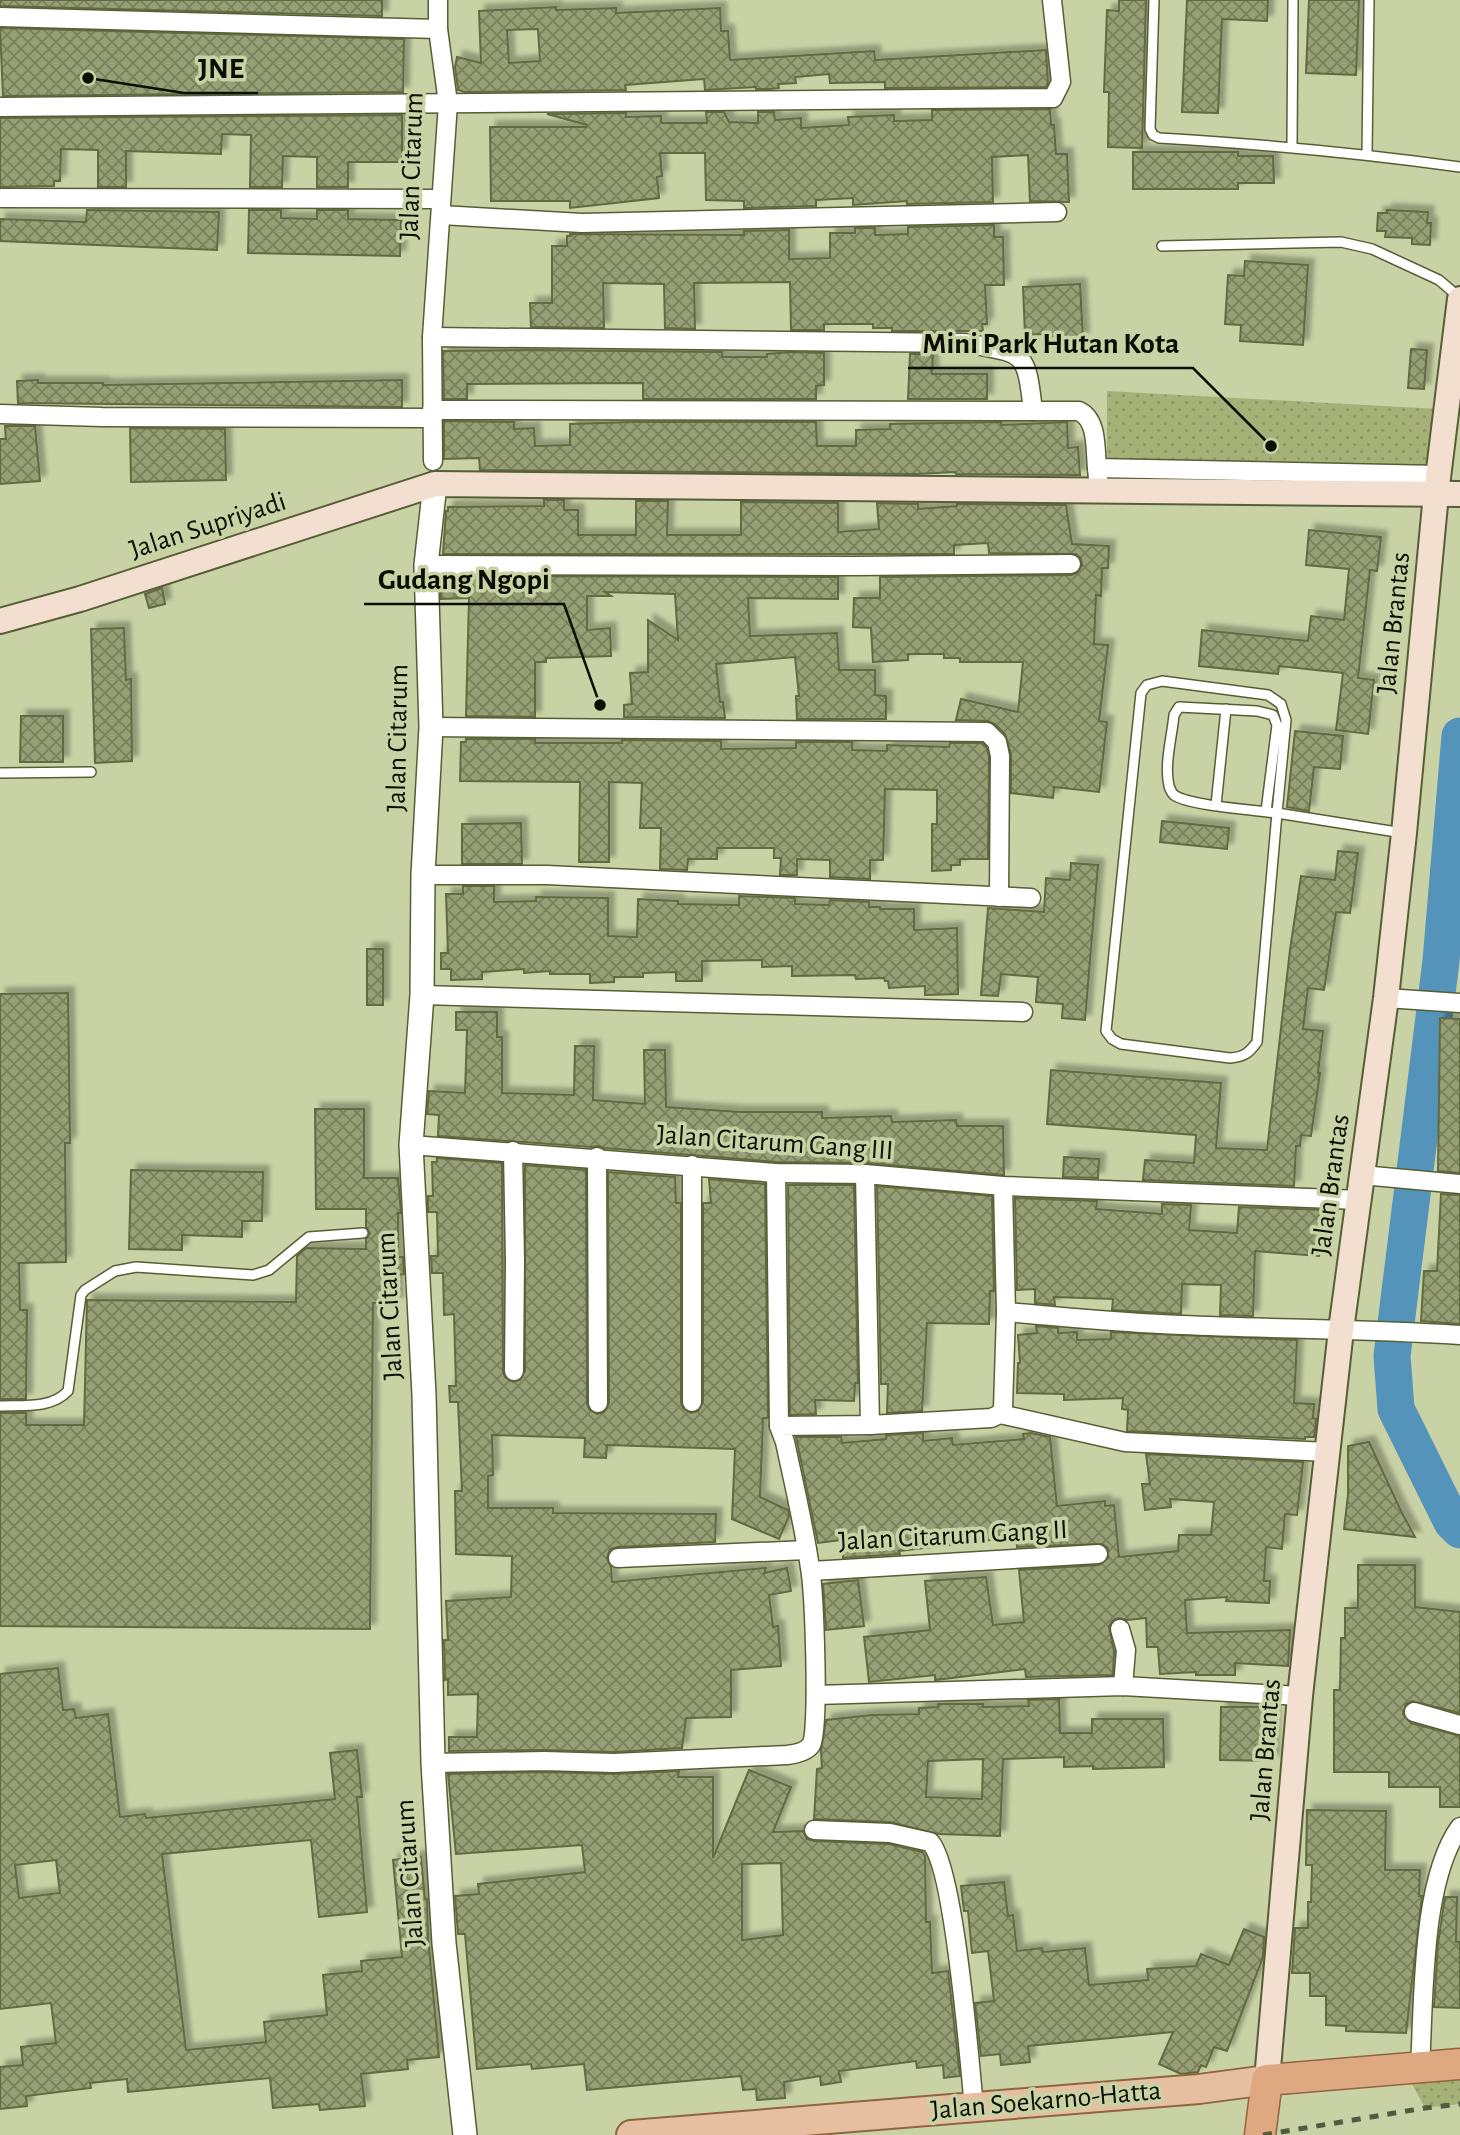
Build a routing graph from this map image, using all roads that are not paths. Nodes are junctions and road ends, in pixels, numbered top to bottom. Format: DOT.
graph roads {
  1 [pos="438,0"];
  2 [pos="1052,0"];
  3 [pos="1154,0"];
  4 [pos="1293,0"];
  5 [pos="1369,0"];
  6 [pos="0,18"];
  7 [pos="438,29"];
  8 [pos="447,103"];
  9 [pos="0,107"];
  10 [pos="1292,146"];
  11 [pos="1367,154"];
  12 [pos="1460,167"];
  13 [pos="2,198"];
  14 [pos="441,207"];
  15 [pos="1057,212"];
  16 [pos="1162,246"];
  17 [pos="1460,298"];
  18 [pos="432,337"];
  19 [pos="1033,411"];
  20 [pos="0,414"];
  21 [pos="432,414"];
  22 [pos="434,473"];
  23 [pos="1098,479"];
  24 [pos="1445,488"];
  25 [pos="1071,564"];
  26 [pos="426,565"];
  27 [pos="0,621"];
  28 [pos="1226,709"];
  29 [pos="431,727"];
  30 [pos="1278,754"];
  31 [pos="91,772"];
  32 [pos="0,773"];
  33 [pos="1216,805"];
  34 [pos="1266,811"];
  35 [pos="1277,813"];
  36 [pos="1404,833"];
  37 [pos="424,875"];
  38 [pos="999,897"];
  39 [pos="1031,898"];
  40 [pos="422,996"];
  41 [pos="1394,999"];
  42 [pos="1452,1002"];
  43 [pos="1023,1012"];
  44 [pos="411,1145"];
  45 [pos="513,1151"];
  46 [pos="597,1157"];
  47 [pos="692,1165"];
  48 [pos="776,1173"];
  49 [pos="865,1174"];
  50 [pos="1372,1176"];
  51 [pos="1460,1184"];
  52 [pos="1003,1186"];
  53 [pos="1360,1200"];
  54 [pos="363,1233"];
  55 [pos="1006,1312"];
  56 [pos="1341,1329"];
  57 [pos="1460,1335"];
  58 [pos="514,1371"];
  59 [pos="692,1402"];
  60 [pos="598,1403"];
  61 [pos="0,1406"];
  62 [pos="1000,1414"];
  63 [pos="870,1425"];
  64 [pos="779,1426"];
  65 [pos="1328,1452"];
  66 [pos="807,1550"];
  67 [pos="1098,1554"];
  68 [pos="618,1558"];
  69 [pos="811,1571"];
  70 [pos="1120,1629"];
  71 [pos="1123,1686"];
  72 [pos="816,1695"];
  73 [pos="1300,1696"];
  74 [pos="1414,1712"];
  75 [pos="1460,1725"];
  76 [pos="433,1763"];
  77 [pos="1460,1826"];
  78 [pos="814,1830"];
  79 [pos="1460,2064"];
  80 [pos="1420,2067"];
  81 [pos="1267,2080"];
  82 [pos="974,2108"];
  83 [pos="465,2135"];
  84 [pos="631,2135"];
  85 [pos="1260,2135"];
  1 -- 7 [label="street, Jalan Citarum"];
  2 -- 8 [label="street"];
  3 -- 10 [label="lane"];
  4 -- 10 [label="lane"];
  5 -- 11 [label="lane"];
  6 -- 7 [label="street"];
  7 -- 8 [label="street, Jalan Citarum"];
  8 -- 9 [label="street"];
  8 -- 14 [label="street, Jalan Citarum"];
  10 -- 11 [label="lane"];
  11 -- 12 [label="lane"];
  13 -- 14 [label="street"];
  14 -- 15 [label="street"];
  14 -- 18 [label="street, Jalan Citarum"];
  16 -- 17 [label="lane"];
  17 -- 24 [label="main road, Jalan Brantas"];
  18 -- 19 [label="street"];
  18 -- 21 [label="street, Jalan Citarum"];
  19 -- 21 [label="street"];
  19 -- 23 [label="street"];
  20 -- 21 [label="street"];
  21 -- 22 [label="street, Jalan Citarum"];
  22 -- 23 [label="main road, Jalan Supriyadi"];
  22 -- 26 [label="street, Jalan Citarum"];
  22 -- 27 [label="main road, Jalan Supriyadi"];
  23 -- 24 [label="main road, Jalan Supriyadi"];
  24 -- 36 [label="main road, Jalan Brantas"];
  25 -- 26 [label="street"];
  26 -- 29 [label="street, Jalan Citarum"];
  28 -- 30 [label="lane"];
  28 -- 33 [label="lane"];
  28 -- 33 [label="lane"];
  29 -- 37 [label="street, Jalan Citarum"];
  29 -- 38 [label="street"];
  30 -- 34 [label="lane"];
  30 -- 35 [label="lane"];
  30 -- 35 [label="lane"];
  31 -- 32 [label="lane"];
  33 -- 34 [label="lane"];
  34 -- 35 [label="lane"];
  35 -- 36 [label="lane"];
  36 -- 41 [label="main road, Jalan Brantas"];
  37 -- 38 [label="street"];
  37 -- 40 [label="street, Jalan Citarum"];
  38 -- 39 [label="street"];
  40 -- 43 [label="street"];
  40 -- 44 [label="street, Jalan Citarum"];
  41 -- 42 [label="street"];
  41 -- 50 [label="main road, Jalan Brantas"];
  44 -- 45 [label="street, Jalan Citarum Gang III"];
  44 -- 76 [label="street, Jalan Citarum"];
  45 -- 46 [label="street, Jalan Citarum Gang III"];
  45 -- 58 [label="street"];
  46 -- 47 [label="street, Jalan Citarum Gang III"];
  46 -- 60 [label="street"];
  47 -- 48 [label="street, Jalan Citarum Gang III"];
  47 -- 59 [label="street"];
  48 -- 49 [label="street, Jalan Citarum Gang III"];
  48 -- 64 [label="street"];
  49 -- 52 [label="street, Jalan Citarum Gang III"];
  49 -- 63 [label="street"];
  50 -- 51 [label="street"];
  50 -- 53 [label="main road, Jalan Brantas"];
  52 -- 53 [label="street, Jalan Citarum Gang III"];
  52 -- 55 [label="street"];
  53 -- 56 [label="main road, Jalan Brantas"];
  54 -- 61 [label="lane"];
  55 -- 56 [label="street"];
  55 -- 62 [label="street"];
  56 -- 57 [label="street"];
  56 -- 65 [label="main road, Jalan Brantas"];
  62 -- 63 [label="street"];
  62 -- 65 [label="street"];
  63 -- 64 [label="street"];
  64 -- 66 [label="street"];
  65 -- 73 [label="main road, Jalan Brantas"];
  66 -- 68 [label="street"];
  66 -- 69 [label="street"];
  67 -- 69 [label="street, Jalan Citarum Gang II"];
  69 -- 72 [label="street"];
  70 -- 71 [label="street"];
  71 -- 72 [label="street"];
  71 -- 73 [label="street"];
  72 -- 76 [label="street"];
  73 -- 81 [label="main road, Jalan Brantas"];
  74 -- 75 [label="street"];
  76 -- 83 [label="street, Jalan Citarum"];
  77 -- 80 [label="street"];
  78 -- 82 [label="street"];
  79 -- 80 [label="highway, Jalan Soekarno-Hatta"];
  80 -- 81 [label="highway, Jalan Soekarno-Hatta"];
  81 -- 82 [label="main road, Jalan Soekarno-Hatta"];
  81 -- 85 [label="highway"];
  82 -- 84 [label="main road, Jalan Soekarno-Hatta"];
}
